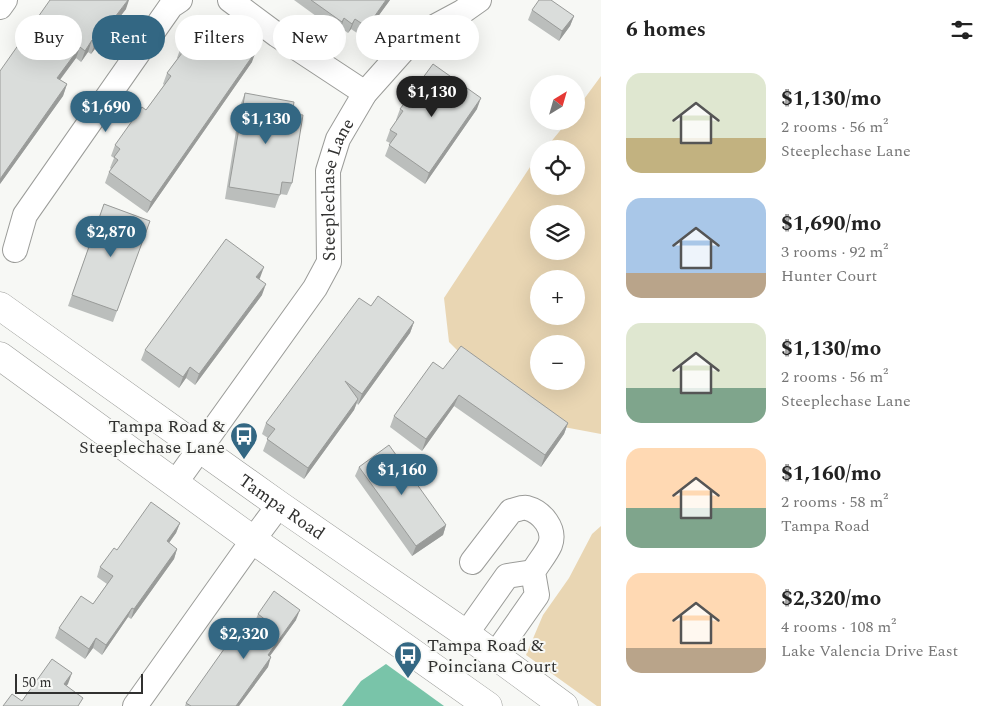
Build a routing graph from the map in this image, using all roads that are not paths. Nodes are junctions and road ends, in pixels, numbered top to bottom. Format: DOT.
graph roads {
  1 [pos="5,0"];
  2 [pos="180,0"];
  3 [pos="230,0"];
  4 [pos="479,0"];
  5 [pos="0,7"];
  6 [pos="365,93"];
  7 [pos="15,250"];
  8 [pos="0,306"];
  9 [pos="0,356"];
  10 [pos="199,449"];
  11 [pos="176,482"];
  12 [pos="279,505"];
  13 [pos="252,540"];
  14 [pos="472,562"];
  15 [pos="533,572"];
  16 [pos="466,634"];
  17 [pos="495,655"];
  18 [pos="135,706"];
  19 [pos="488,706"];
  20 [pos="564,706"];
  1 -- 5 [label="street"];
  2 -- 7 [label="street"];
  3 -- 6 [label="street"];
  4 -- 6 [label="street, Steeplechase Lane"];
  6 -- 10 [label="street, Steeplechase Lane"];
  8 -- 10 [label="main road, Tampa Road"];
  9 -- 11 [label="main road"];
  10 -- 11 [label="street, Steeplechase Lane"];
  10 -- 12 [label="main road, Tampa Road"];
  11 -- 13 [label="main road"];
  12 -- 13 [label="street"];
  12 -- 16 [label="main road, Tampa Road"];
  13 -- 18 [label="street"];
  13 -- 19 [label="main road"];
  14 -- 15 [label="street"];
  15 -- 16 [label="street"];
  15 -- 17 [label="street"];
  16 -- 17 [label="main road, Tampa Road"];
  17 -- 20 [label="main road, Tampa Road"];
}
